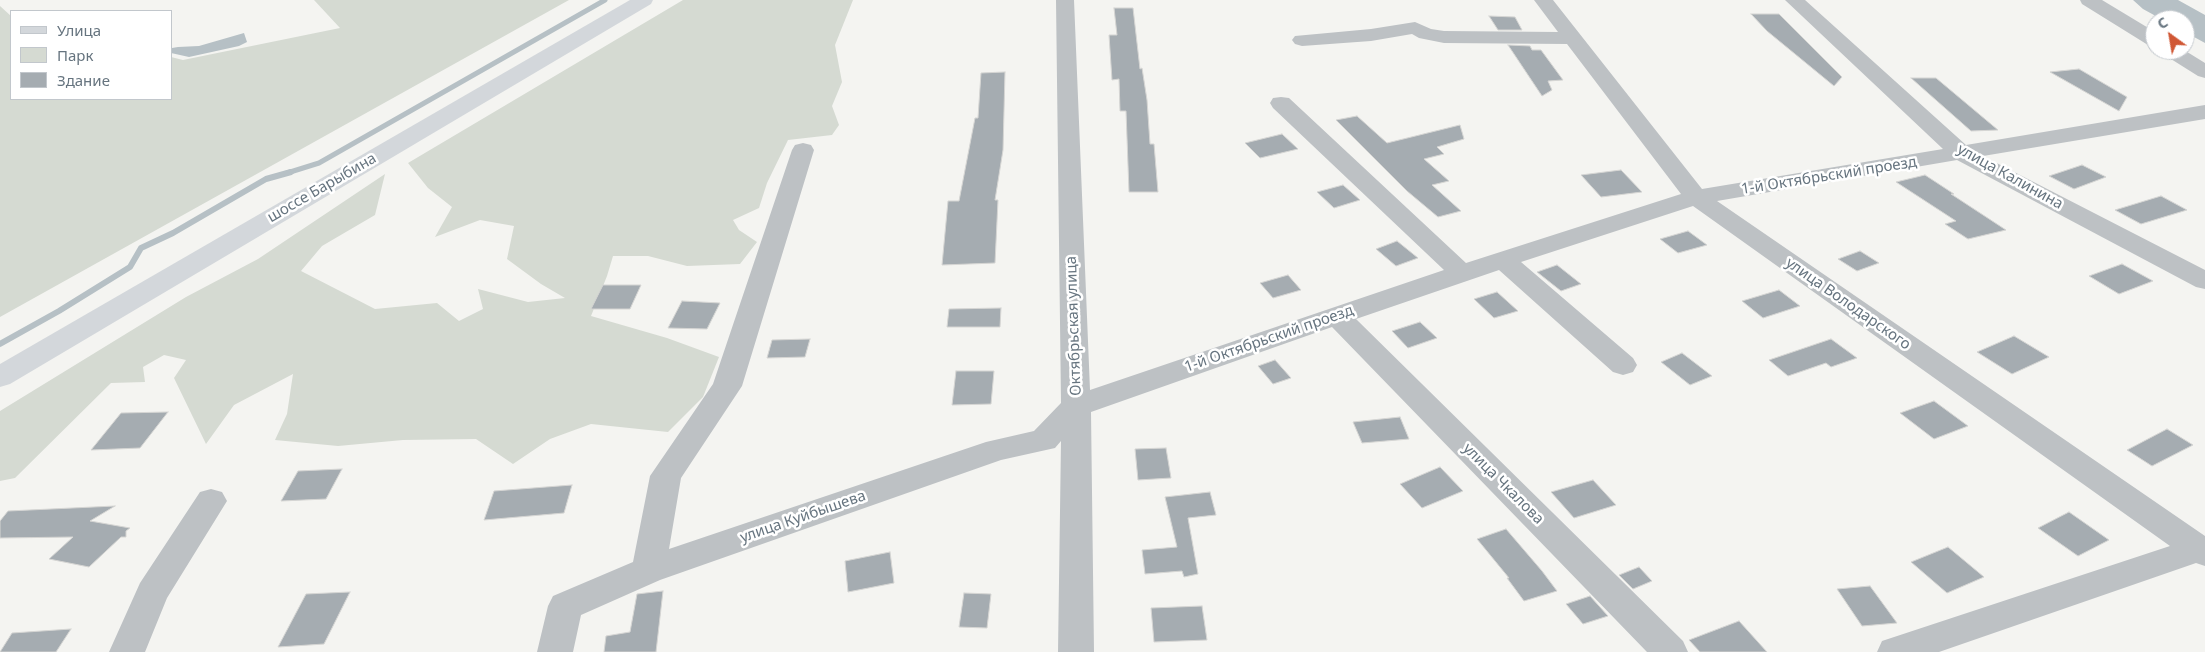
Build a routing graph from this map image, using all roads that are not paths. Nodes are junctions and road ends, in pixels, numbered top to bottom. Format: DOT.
graph roads {
  1 [pos="644,0"];
  2 [pos="1065,0"];
  3 [pos="1543,0"];
  4 [pos="1794,0"];
  5 [pos="2089,0"];
  6 [pos="2145,35"];
  7 [pos="1572,38"];
  8 [pos="1302,40"];
  9 [pos="2186,60"];
  10 [pos="2205,72"];
  11 [pos="1281,103"];
  12 [pos="2205,112"];
  13 [pos="803,150"];
  14 [pos="1962,154"];
  15 [pos="1696,198"];
  16 [pos="1502,260"];
  17 [pos="1462,273"];
  18 [pos="2205,281"];
  19 [pos="1336,316"];
  20 [pos="1623,365"];
  21 [pos="0,377"];
  22 [pos="1076,406"];
  23 [pos="210,501"];
  24 [pos="2202,551"];
  25 [pos="648,570"];
  26 [pos="127,652"];
  27 [pos="555,652"];
  28 [pos="1076,652"];
  29 [pos="1670,652"];
  30 [pos="1895,652"];
  1 -- 21 [label="main road, шоссе Барыбина"];
  2 -- 22 [label="street, Октябрьская улица"];
  3 -- 7 [label="street, улица Володарского"];
  4 -- 14 [label="street, улица Калинина"];
  5 -- 6 [label="street"];
  7 -- 8 [label="street"];
  7 -- 15 [label="street, улица Володарского"];
  9 -- 10 [label="street"];
  11 -- 17 [label="street"];
  12 -- 14 [label="street, 1-й Октябрьский проезд"];
  13 -- 25 [label="street"];
  14 -- 15 [label="street, 1-й Октябрьский проезд"];
  14 -- 18 [label="street, улица Калинина"];
  15 -- 16 [label="street, 1-й Октябрьский проезд"];
  15 -- 24 [label="street, улица Володарского"];
  16 -- 17 [label="street, 1-й Октябрьский проезд"];
  16 -- 20 [label="street"];
  17 -- 19 [label="street, 1-й Октябрьский проезд"];
  19 -- 22 [label="street, 1-й Октябрьский проезд"];
  19 -- 29 [label="street, улица Чкалова"];
  22 -- 25 [label="street, улица Куйбышева"];
  22 -- 28 [label="street, Октябрьская улица"];
  23 -- 26 [label="street"];
  24 -- 30 [label="street"];
  25 -- 27 [label="street, улица Куйбышева"];
}
